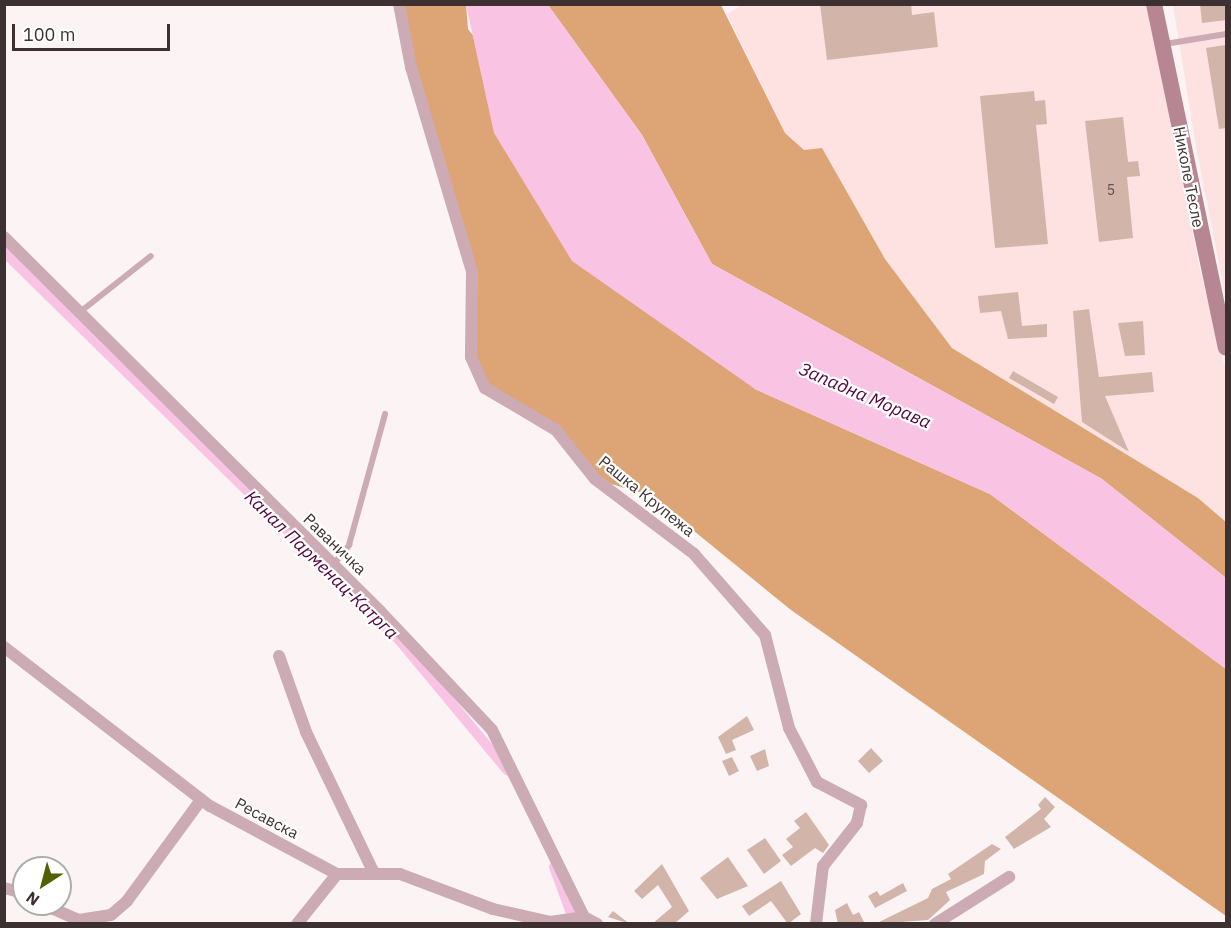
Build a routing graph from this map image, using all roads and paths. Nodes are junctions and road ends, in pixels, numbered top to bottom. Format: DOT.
graph roads {
  1 [pos="399,4"];
  2 [pos="1154,4"];
  3 [pos="1227,34"];
  4 [pos="1162,44"];
  5 [pos="4,237"];
  6 [pos="151,256"];
  7 [pos="79,313"];
  8 [pos="1227,348"];
  9 [pos="385,414"];
  10 [pos="333,565"];
  11 [pos="4,647"];
  12 [pos="279,657"];
  13 [pos="201,800"];
  14 [pos="374,873"];
  15 [pos="337,874"];
  16 [pos="1009,877"];
  17 [pos="70,916"];
  18 [pos="581,917"];
  19 [pos="559,923"];
  20 [pos="297,924"];
  21 [pos="597,924"];
  22 [pos="816,924"];
  23 [pos="935,924"];
  1 -- 22 [label="street, Рашка Крупежа"];
  2 -- 4 [label="street, Николе Тесле"];
  3 -- 4 [label="lane"];
  4 -- 8 [label="street, Николе Тесле"];
  5 -- 7 [label="street, Раваничка"];
  6 -- 7 [label="lane"];
  7 -- 10 [label="street, Раваничка"];
  9 -- 10 [label="lane"];
  10 -- 18 [label="street, Раваничка"];
  11 -- 13 [label="street, Ресавска"];
  12 -- 14 [label="street"];
  13 -- 15 [label="street, Ресавска"];
  13 -- 17 [label="street"];
  14 -- 15 [label="street"];
  14 -- 19 [label="street"];
  15 -- 20 [label="street"];
  16 -- 23 [label="street"];
  18 -- 19 [label="street"];
  18 -- 21 [label="street"];
}
